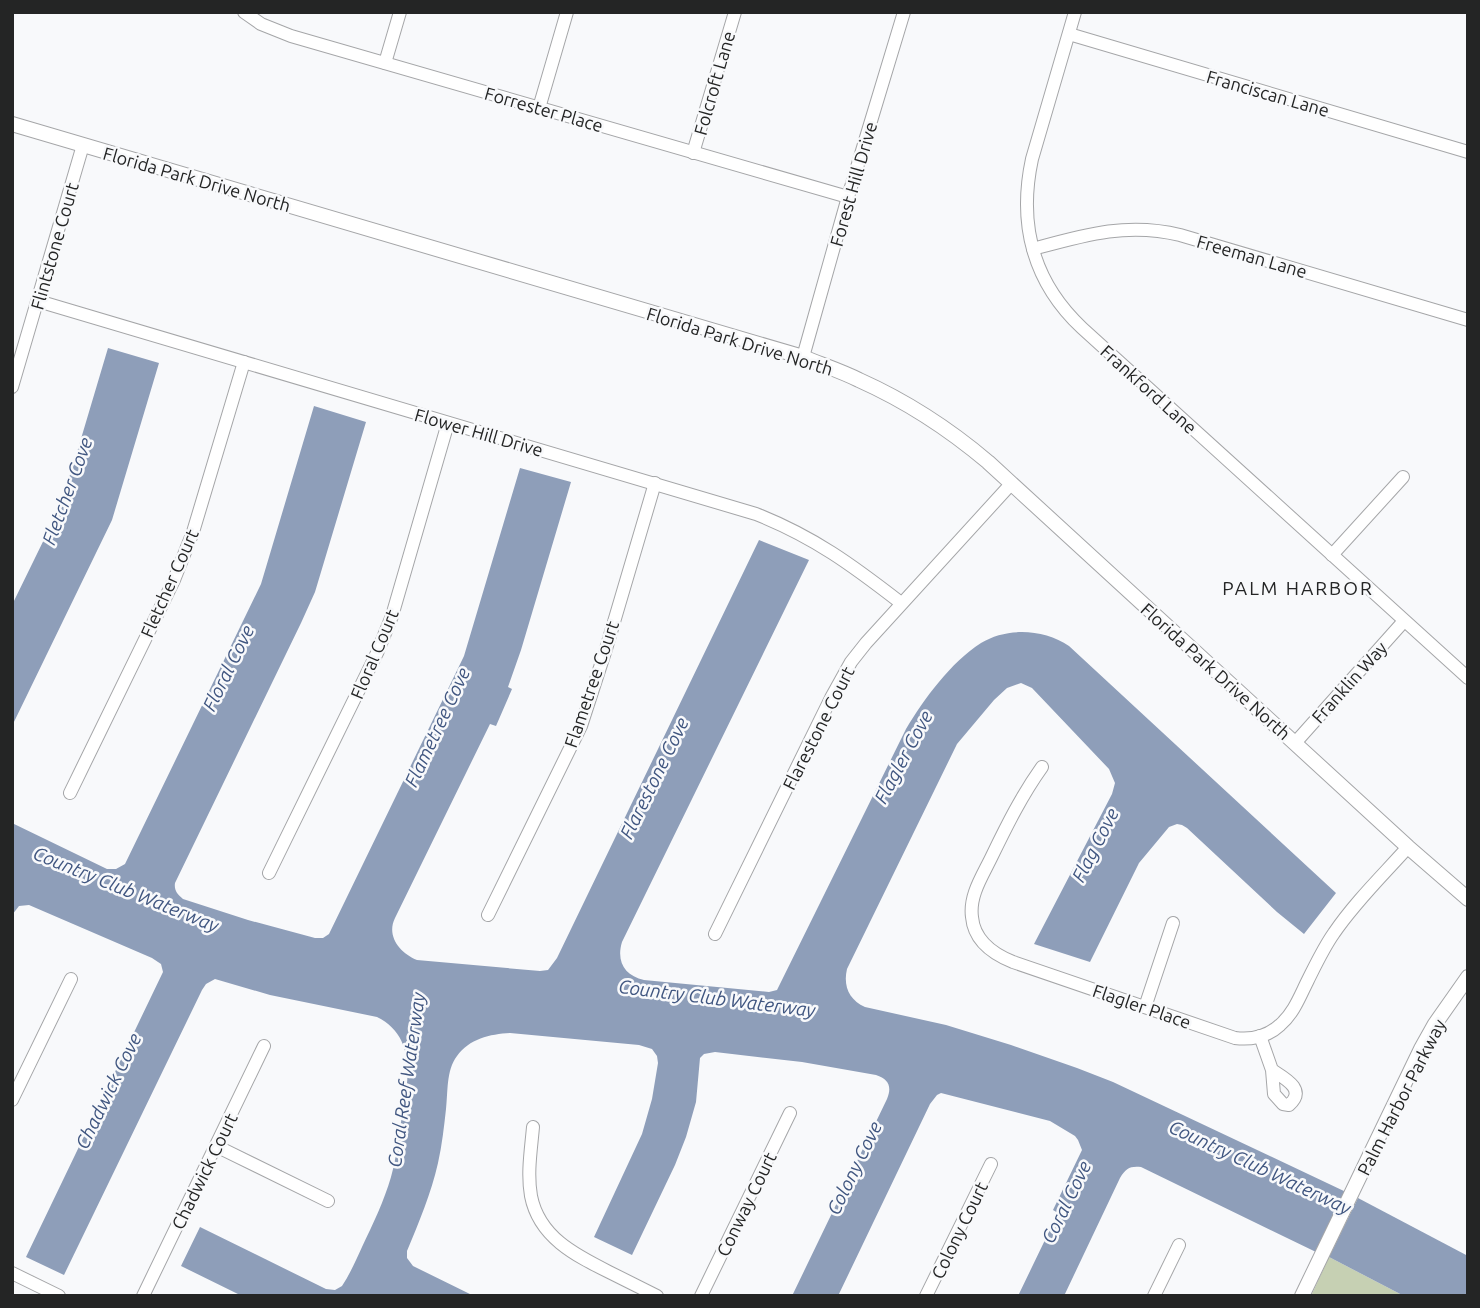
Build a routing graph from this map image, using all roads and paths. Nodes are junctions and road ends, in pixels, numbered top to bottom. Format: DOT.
graph roads {
  1 [pos="244,12"];
  2 [pos="400,12"];
  3 [pos="567,12"];
  4 [pos="735,12"];
  5 [pos="904,12"];
  6 [pos="1075,12"];
  7 [pos="1069,34"];
  8 [pos="385,63"];
  9 [pos="539,108"];
  10 [pos="12,124"];
  11 [pos="83,145"];
  12 [pos="1468,152"];
  13 [pos="693,153"];
  14 [pos="848,197"];
  15 [pos="1033,249"];
  16 [pos="38,301"];
  17 [pos="1468,320"];
  18 [pos="803,357"];
  19 [pos="244,362"];
  20 [pos="12,387"];
  21 [pos="448,423"];
  22 [pos="1403,477"];
  23 [pos="655,483"];
  24 [pos="1011,484"];
  25 [pos="1332,555"];
  26 [pos="901,603"];
  27 [pos="1404,621"];
  28 [pos="1468,678"];
  29 [pos="1295,743"];
  30 [pos="1042,767"];
  31 [pos="69,793"];
  32 [pos="1408,847"];
  33 [pos="269,873"];
  34 [pos="1468,899"];
  35 [pos="488,915"];
  36 [pos="1173,923"];
  37 [pos="715,934"];
  38 [pos="1468,977"];
  39 [pos="71,979"];
  40 [pos="1145,1007"];
  41 [pos="1260,1037"];
  42 [pos="264,1046"];
  43 [pos="1272,1070"];
  44 [pos="12,1100"];
  45 [pos="790,1113"];
  46 [pos="533,1127"];
  47 [pos="216,1146"];
  48 [pos="991,1164"];
  49 [pos="328,1201"];
  50 [pos="1179,1245"];
  51 [pos="12,1273"];
  52 [pos="58,1296"];
  53 [pos="143,1296"];
  54 [pos="657,1296"];
  55 [pos="701,1296"];
  56 [pos="926,1296"];
  57 [pos="1154,1296"];
  58 [pos="1302,1296"];
  1 -- 8 [label="street, Forrester Place"];
  2 -- 8 [label="street"];
  3 -- 9 [label="street"];
  4 -- 13 [label="street, Folcroft Lane"];
  5 -- 14 [label="street, Forest Hill Drive"];
  6 -- 7 [label="street, Frankford Lane"];
  7 -- 12 [label="street, Franciscan Lane"];
  7 -- 15 [label="street, Frankford Lane"];
  8 -- 9 [label="street, Forrester Place"];
  9 -- 13 [label="street, Forrester Place"];
  10 -- 11 [label="street, Florida Park Drive North"];
  11 -- 16 [label="street, Flintstone Court"];
  11 -- 18 [label="street, Florida Park Drive North"];
  13 -- 14 [label="street, Forrester Place"];
  14 -- 18 [label="street, Forest Hill Drive"];
  15 -- 17 [label="street, Freeman Lane"];
  15 -- 25 [label="street, Frankford Lane"];
  16 -- 19 [label="street, Flower Hill Drive"];
  16 -- 20 [label="street, Flintstone Court"];
  18 -- 24 [label="street, Florida Park Drive North"];
  19 -- 21 [label="street, Flower Hill Drive"];
  19 -- 31 [label="street, Fletcher Court"];
  21 -- 23 [label="street, Flower Hill Drive"];
  21 -- 33 [label="street, Floral Court"];
  22 -- 25 [label="street"];
  23 -- 26 [label="street, Flower Hill Drive"];
  23 -- 35 [label="street, Flametree Court"];
  24 -- 26 [label="street, Flarestone Court"];
  24 -- 29 [label="street, Florida Park Drive North"];
  25 -- 27 [label="street, Frankford Lane"];
  26 -- 37 [label="street, Flarestone Court"];
  27 -- 28 [label="street, Frankford Lane"];
  27 -- 29 [label="street, Franklin Way"];
  29 -- 32 [label="street, Florida Park Drive North"];
  30 -- 40 [label="street, Flagler Place"];
  32 -- 34 [label="street, Florida Park Drive North"];
  32 -- 41 [label="street"];
  36 -- 40 [label="street"];
  38 -- 58 [label="street, Palm Harbor Parkway"];
  39 -- 44 [label="street"];
  40 -- 41 [label="street, Flagler Place"];
  41 -- 43 [label="street"];
  42 -- 47 [label="street, Chadwick Court"];
  45 -- 55 [label="street, Conway Court"];
  46 -- 54 [label="street"];
  47 -- 49 [label="street"];
  47 -- 53 [label="street, Chadwick Court"];
  48 -- 56 [label="street, Colony Court"];
  50 -- 57 [label="street"];
  51 -- 52 [label="street"];
}
